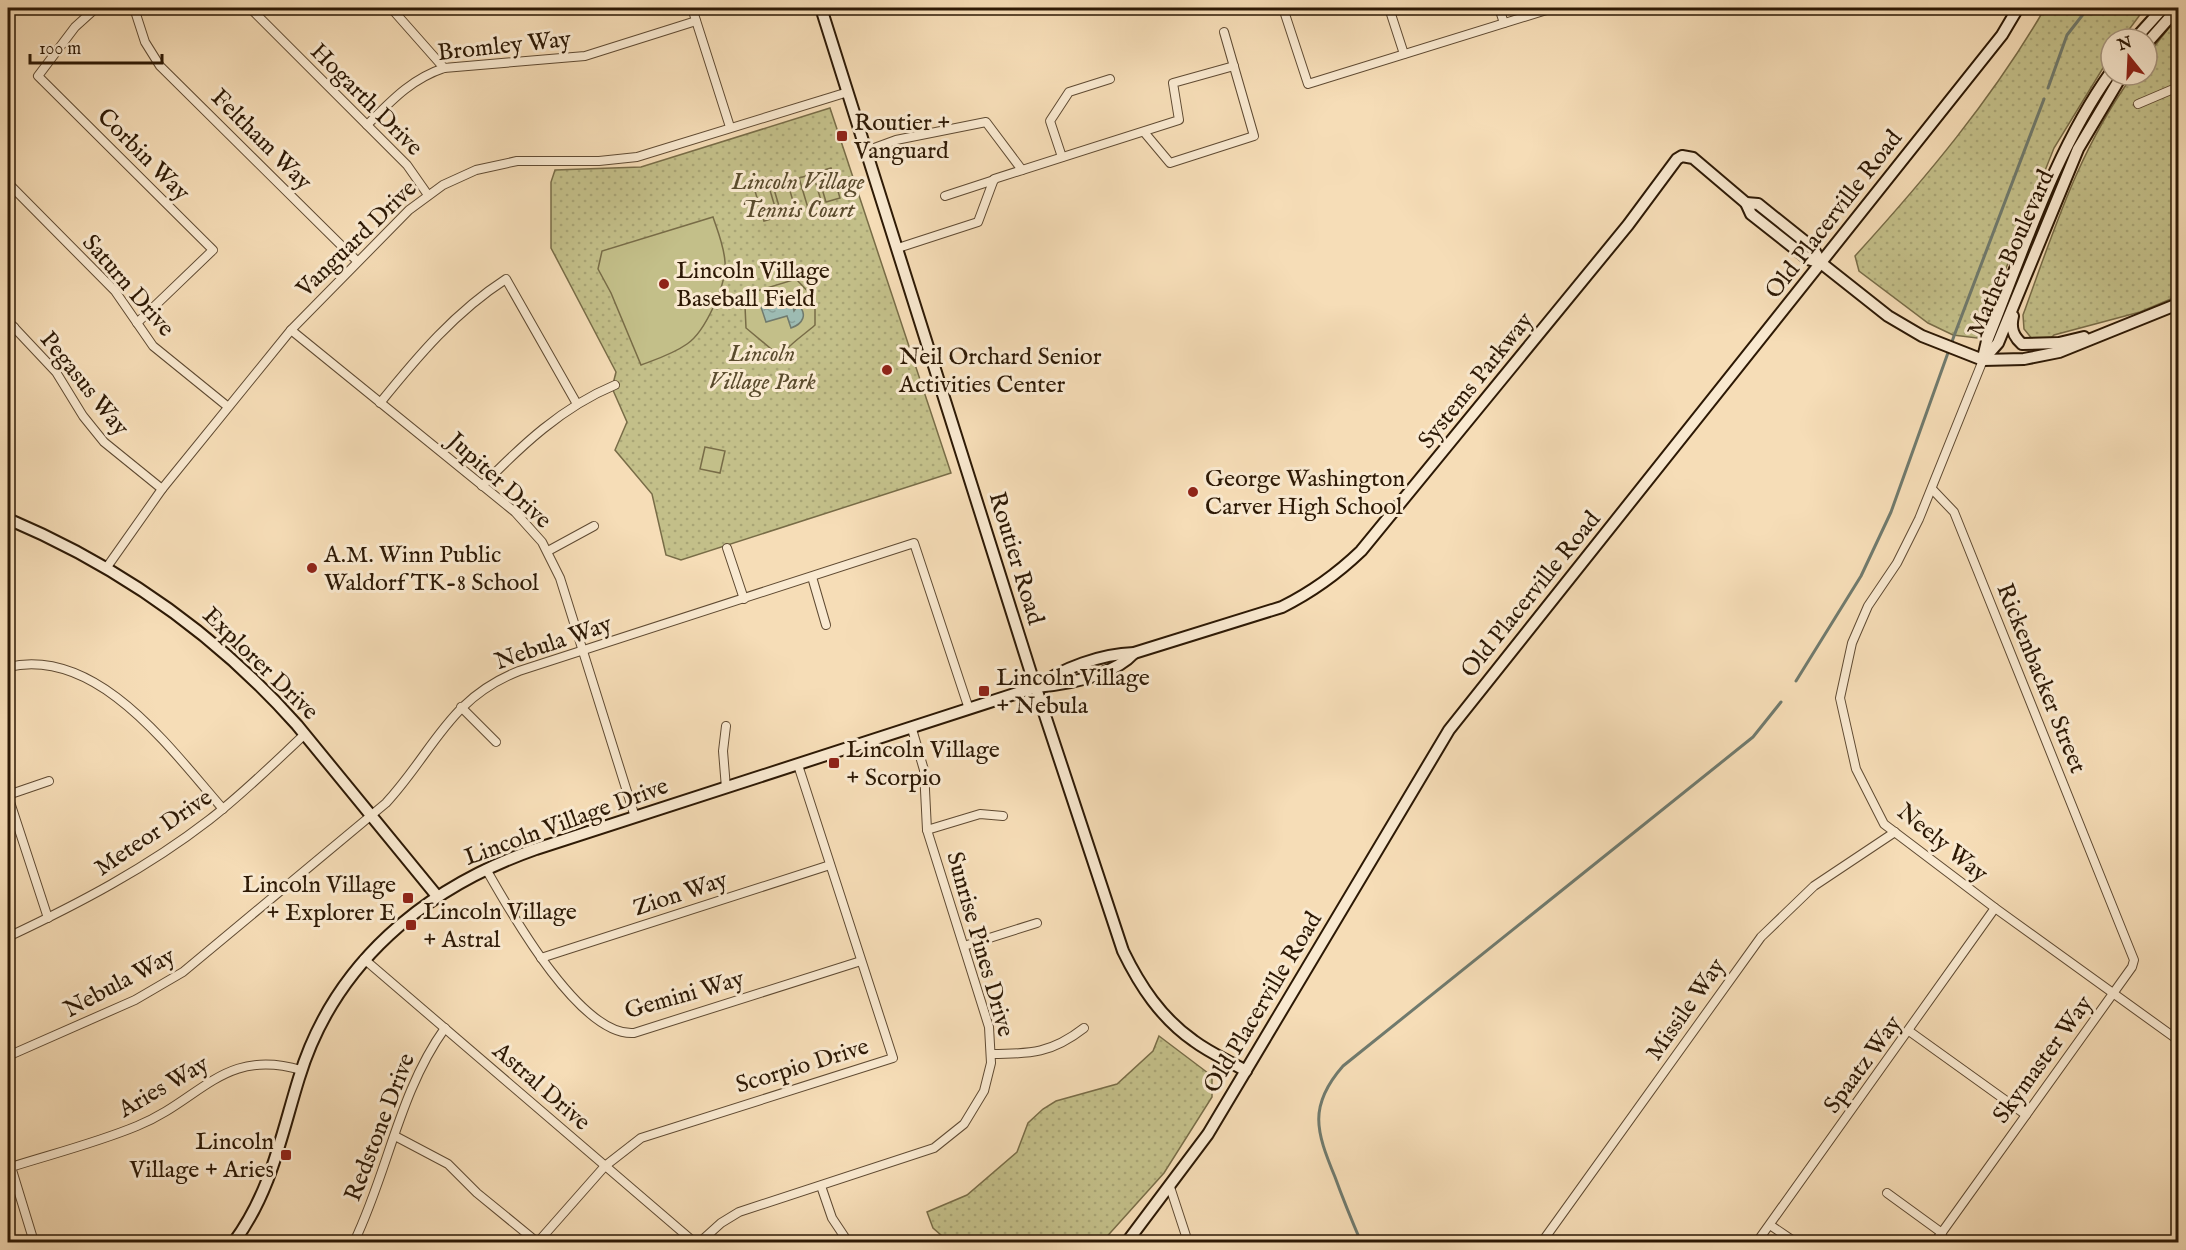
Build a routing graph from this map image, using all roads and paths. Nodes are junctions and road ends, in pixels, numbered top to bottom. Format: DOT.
graph roads {
  1 [pos="96,8"];
  2 [pos="134,8"];
  3 [pos="250,8"];
  4 [pos="391,8"];
  5 [pos="692,8"];
  6 [pos="821,8"];
  7 [pos="1283,8"];
  8 [pos="1389,8"];
  9 [pos="1499,8"];
  10 [pos="1552,8"];
  11 [pos="2018,8"];
  12 [pos="2163,8"];
  13 [pos="2178,8"];
  14 [pos="696,21"];
  15 [pos="1504,23"];
  16 [pos="2146,27"];
  17 [pos="2159,29"];
  18 [pos="1224,32"];
  19 [pos="1404,54"];
  20 [pos="1234,66"];
  21 [pos="444,68"];
  22 [pos="1110,79"];
  23 [pos="2101,87"];
  24 [pos="2115,87"];
  25 [pos="2178,87"];
  26 [pos="848,93"];
  27 [pos="2138,104"];
  28 [pos="367,125"];
  29 [pos="730,127"];
  30 [pos="1144,132"];
  31 [pos="866,151"];
  32 [pos="1062,158"];
  33 [pos="1022,170"];
  34 [pos="994,180"];
  35 [pos="8,183"];
  36 [pos="428,195"];
  37 [pos="945,196"];
  38 [pos="898,248"];
  39 [pos="357,261"];
  40 [pos="1821,263"];
  41 [pos="2027,273"];
  42 [pos="2178,304"];
  43 [pos="8,321"];
  44 [pos="137,323"];
  45 [pos="2117,329"];
  46 [pos="291,330"];
  47 [pos="11,331"];
  48 [pos="1983,360"];
  49 [pos="615,385"];
  50 [pos="381,403"];
  51 [pos="577,404"];
  52 [pos="227,406"];
  53 [pos="482,486"];
  54 [pos="162,489"];
  55 [pos="1932,489"];
  56 [pos="8,519"];
  57 [pos="594,526"];
  58 [pos="727,548"];
  59 [pos="548,552"];
  60 [pos="107,567"];
  61 [pos="812,577"];
  62 [pos="744,599"];
  63 [pos="826,625"];
  64 [pos="583,651"];
  65 [pos="8,667"];
  66 [pos="1036,687"];
  67 [pos="461,707"];
  68 [pos="969,709"];
  69 [pos="726,726"];
  70 [pos="912,729"];
  71 [pos="305,734"];
  72 [pos="496,742"];
  73 [pos="798,765"];
  74 [pos="49,782"];
  75 [pos="726,788"];
  76 [pos="8,795"];
  77 [pos="223,809"];
  78 [pos="372,816"];
  79 [pos="1003,816"];
  80 [pos="635,817"];
  81 [pos="927,830"];
  82 [pos="1895,832"];
  83 [pos="831,865"];
  84 [pos="486,869"];
  85 [pos="2107,888"];
  86 [pos="437,896"];
  87 [pos="1995,908"];
  88 [pos="48,918"];
  89 [pos="1037,923"];
  90 [pos="8,937"];
  91 [pos="964,946"];
  92 [pos="541,958"];
  93 [pos="364,959"];
  94 [pos="861,961"];
  95 [pos="2114,993"];
  96 [pos="445,1028"];
  97 [pos="1084,1029"];
  98 [pos="1909,1031"];
  99 [pos="2178,1040"];
  100 [pos="992,1054"];
  101 [pos="8,1056"];
  102 [pos="301,1070"];
  103 [pos="1246,1071"];
  104 [pos="2026,1115"];
  105 [pos="395,1136"];
  106 [pos="8,1157"];
  107 [pos="605,1166"];
  108 [pos="11,1167"];
  109 [pos="821,1186"];
  110 [pos="1170,1187"];
  111 [pos="1887,1193"];
  112 [pos="1770,1225"];
  113 [pos="1942,1233"];
  114 [pos="34,1242"];
  115 [pos="234,1242"];
  116 [pos="354,1242"];
  117 [pos="537,1242"];
  118 [pos="694,1242"];
  119 [pos="700,1242"];
  120 [pos="848,1242"];
  121 [pos="1127,1242"];
  122 [pos="1188,1242"];
  123 [pos="1542,1242"];
  124 [pos="1758,1242"];
  125 [pos="1795,1242"];
  126 [pos="1935,1242"];
  1 -- 44 [label="street, Corbin Way"];
  2 -- 39 [label="street, Feltham Way"];
  3 -- 28 [label="street, Hogarth Drive"];
  4 -- 21 [label="street"];
  5 -- 14 [label="street"];
  6 -- 26 [label="street, Routier Road"];
  7 -- 19 [label="street"];
  8 -- 19 [label="street"];
  9 -- 15 [label="street"];
  10 -- 15 [label="street"];
  11 -- 40 [label="street, Old Placerville Road"];
  12 -- 16 [label="street"];
  13 -- 17 [label="street"];
  14 -- 21 [label="street, Bromley Way"];
  14 -- 29 [label="street"];
  15 -- 19 [label="street"];
  18 -- 20 [label="street"];
  20 -- 30 [label="street"];
  20 -- 30 [label="street"];
  21 -- 28 [label="street, Bromley Way"];
  22 -- 32 [label="street"];
  23 -- 48 [label="street, Mather Boulevard"];
  24 -- 41 [label="street, Mather Boulevard"];
  25 -- 27 [label="street"];
  26 -- 29 [label="street, Vanguard Drive"];
  26 -- 31 [label="street, Routier Road"];
  28 -- 36 [label="street, Hogarth Drive"];
  29 -- 36 [label="street, Vanguard Drive"];
  30 -- 32 [label="street"];
  31 -- 33 [label="street"];
  31 -- 38 [label="street, Routier Road"];
  32 -- 33 [label="street"];
  33 -- 34 [label="street"];
  34 -- 37 [label="street"];
  34 -- 38 [label="street"];
  35 -- 44 [label="street, Saturn Drive"];
  36 -- 39 [label="street, Vanguard Drive"];
  38 -- 66 [label="street, Routier Road"];
  39 -- 46 [label="street, Vanguard Drive"];
  40 -- 48 [label="street, Systems Parkway"];
  40 -- 66 [label="street, Systems Parkway"];
  40 -- 103 [label="street, Old Placerville Road"];
  41 -- 45 [label="street"];
  41 -- 48 [label="street, Mather Boulevard"];
  42 -- 45 [label="street"];
  43 -- 47 [label="street, Pegasus Way"];
  44 -- 52 [label="street, Saturn Drive"];
  45 -- 48 [label="street"];
  46 -- 50 [label="street, Jupiter Drive"];
  46 -- 52 [label="street, Vanguard Drive"];
  47 -- 54 [label="street, Pegasus Way"];
  48 -- 55 [label="street, Neely Way"];
  49 -- 51 [label="street"];
  50 -- 51 [label="street"];
  50 -- 53 [label="street, Jupiter Drive"];
  51 -- 53 [label="street"];
  52 -- 54 [label="street, Vanguard Drive"];
  53 -- 59 [label="street, Jupiter Drive"];
  54 -- 60 [label="street, Vanguard Drive"];
  55 -- 82 [label="street, Neely Way"];
  55 -- 85 [label="street, Rickenbacker Street"];
  56 -- 60 [label="street, Explorer Drive"];
  57 -- 59 [label="street"];
  58 -- 62 [label="street"];
  59 -- 64 [label="street, Jupiter Drive"];
  60 -- 71 [label="street, Explorer Drive"];
  61 -- 62 [label="street, Nebula Way"];
  61 -- 63 [label="street"];
  61 -- 68 [label="street, Nebula Way"];
  62 -- 64 [label="street, Nebula Way"];
  64 -- 67 [label="street, Nebula Way"];
  64 -- 80 [label="street, Jupiter Drive"];
  65 -- 77 [label="street"];
  66 -- 68 [label="street, Lincoln Village Drive"];
  66 -- 103 [label="street, Routier Road"];
  67 -- 72 [label="street"];
  67 -- 78 [label="street, Nebula Way"];
  68 -- 70 [label="street, Lincoln Village Drive"];
  69 -- 75 [label="street"];
  70 -- 73 [label="street, Lincoln Village Drive"];
  70 -- 81 [label="street, Sunrise Pines Drive"];
  71 -- 77 [label="street, Meteor Drive"];
  71 -- 78 [label="street, Explorer Drive"];
  73 -- 75 [label="street, Lincoln Village Drive"];
  73 -- 83 [label="street, Scorpio Drive"];
  74 -- 76 [label="street"];
  75 -- 80 [label="street, Lincoln Village Drive"];
  76 -- 88 [label="street"];
  77 -- 88 [label="street, Meteor Drive"];
  78 -- 86 [label="street, Explorer Drive"];
  78 -- 101 [label="street, Nebula Way"];
  79 -- 81 [label="street"];
  80 -- 84 [label="street, Lincoln Village Drive"];
  81 -- 91 [label="street, Sunrise Pines Drive"];
  82 -- 87 [label="street, Neely Way"];
  82 -- 123 [label="street, Missile Way"];
  83 -- 92 [label="street, Zion Way"];
  83 -- 94 [label="street, Scorpio Drive"];
  84 -- 86 [label="street, Lincoln Village Drive"];
  84 -- 92 [label="street, Gemini Way"];
  85 -- 95 [label="street, Skymaster Way"];
  86 -- 93 [label="street, Lincoln Village Drive"];
  87 -- 95 [label="street, Neely Way"];
  87 -- 98 [label="street, Spaatz Way"];
  88 -- 90 [label="street, Meteor Drive"];
  89 -- 91 [label="street"];
  91 -- 100 [label="street, Sunrise Pines Drive"];
  92 -- 94 [label="street, Gemini Way"];
  93 -- 96 [label="street, Astral Drive"];
  93 -- 102 [label="street, Lincoln Village Drive"];
  94 -- 107 [label="street, Scorpio Drive"];
  95 -- 99 [label="street, Neely Way"];
  95 -- 104 [label="street, Skymaster Way"];
  96 -- 105 [label="street, Redstone Drive"];
  96 -- 107 [label="street, Astral Drive"];
  97 -- 100 [label="street"];
  98 -- 104 [label="street"];
  98 -- 112 [label="street, Spaatz Way"];
  100 -- 109 [label="street, Sunrise Pines Drive"];
  102 -- 108 [label="street, Aries Way"];
  102 -- 115 [label="street, Lincoln Village Drive"];
  103 -- 110 [label="street, Old Placerville Road"];
  104 -- 113 [label="street, Skymaster Way"];
  105 -- 116 [label="street, Redstone Drive"];
  105 -- 117 [label="street"];
  106 -- 108 [label="street"];
  107 -- 117 [label="street, Scorpio Drive"];
  107 -- 118 [label="street, Astral Drive"];
  108 -- 114 [label="street"];
  109 -- 119 [label="street, Sunrise Pines Drive"];
  109 -- 120 [label="street"];
  110 -- 121 [label="street, Old Placerville Road"];
  110 -- 122 [label="street"];
  111 -- 113 [label="street"];
  112 -- 124 [label="street, Spaatz Way"];
  112 -- 125 [label="street"];
  113 -- 126 [label="street, Skymaster Way"];
}
